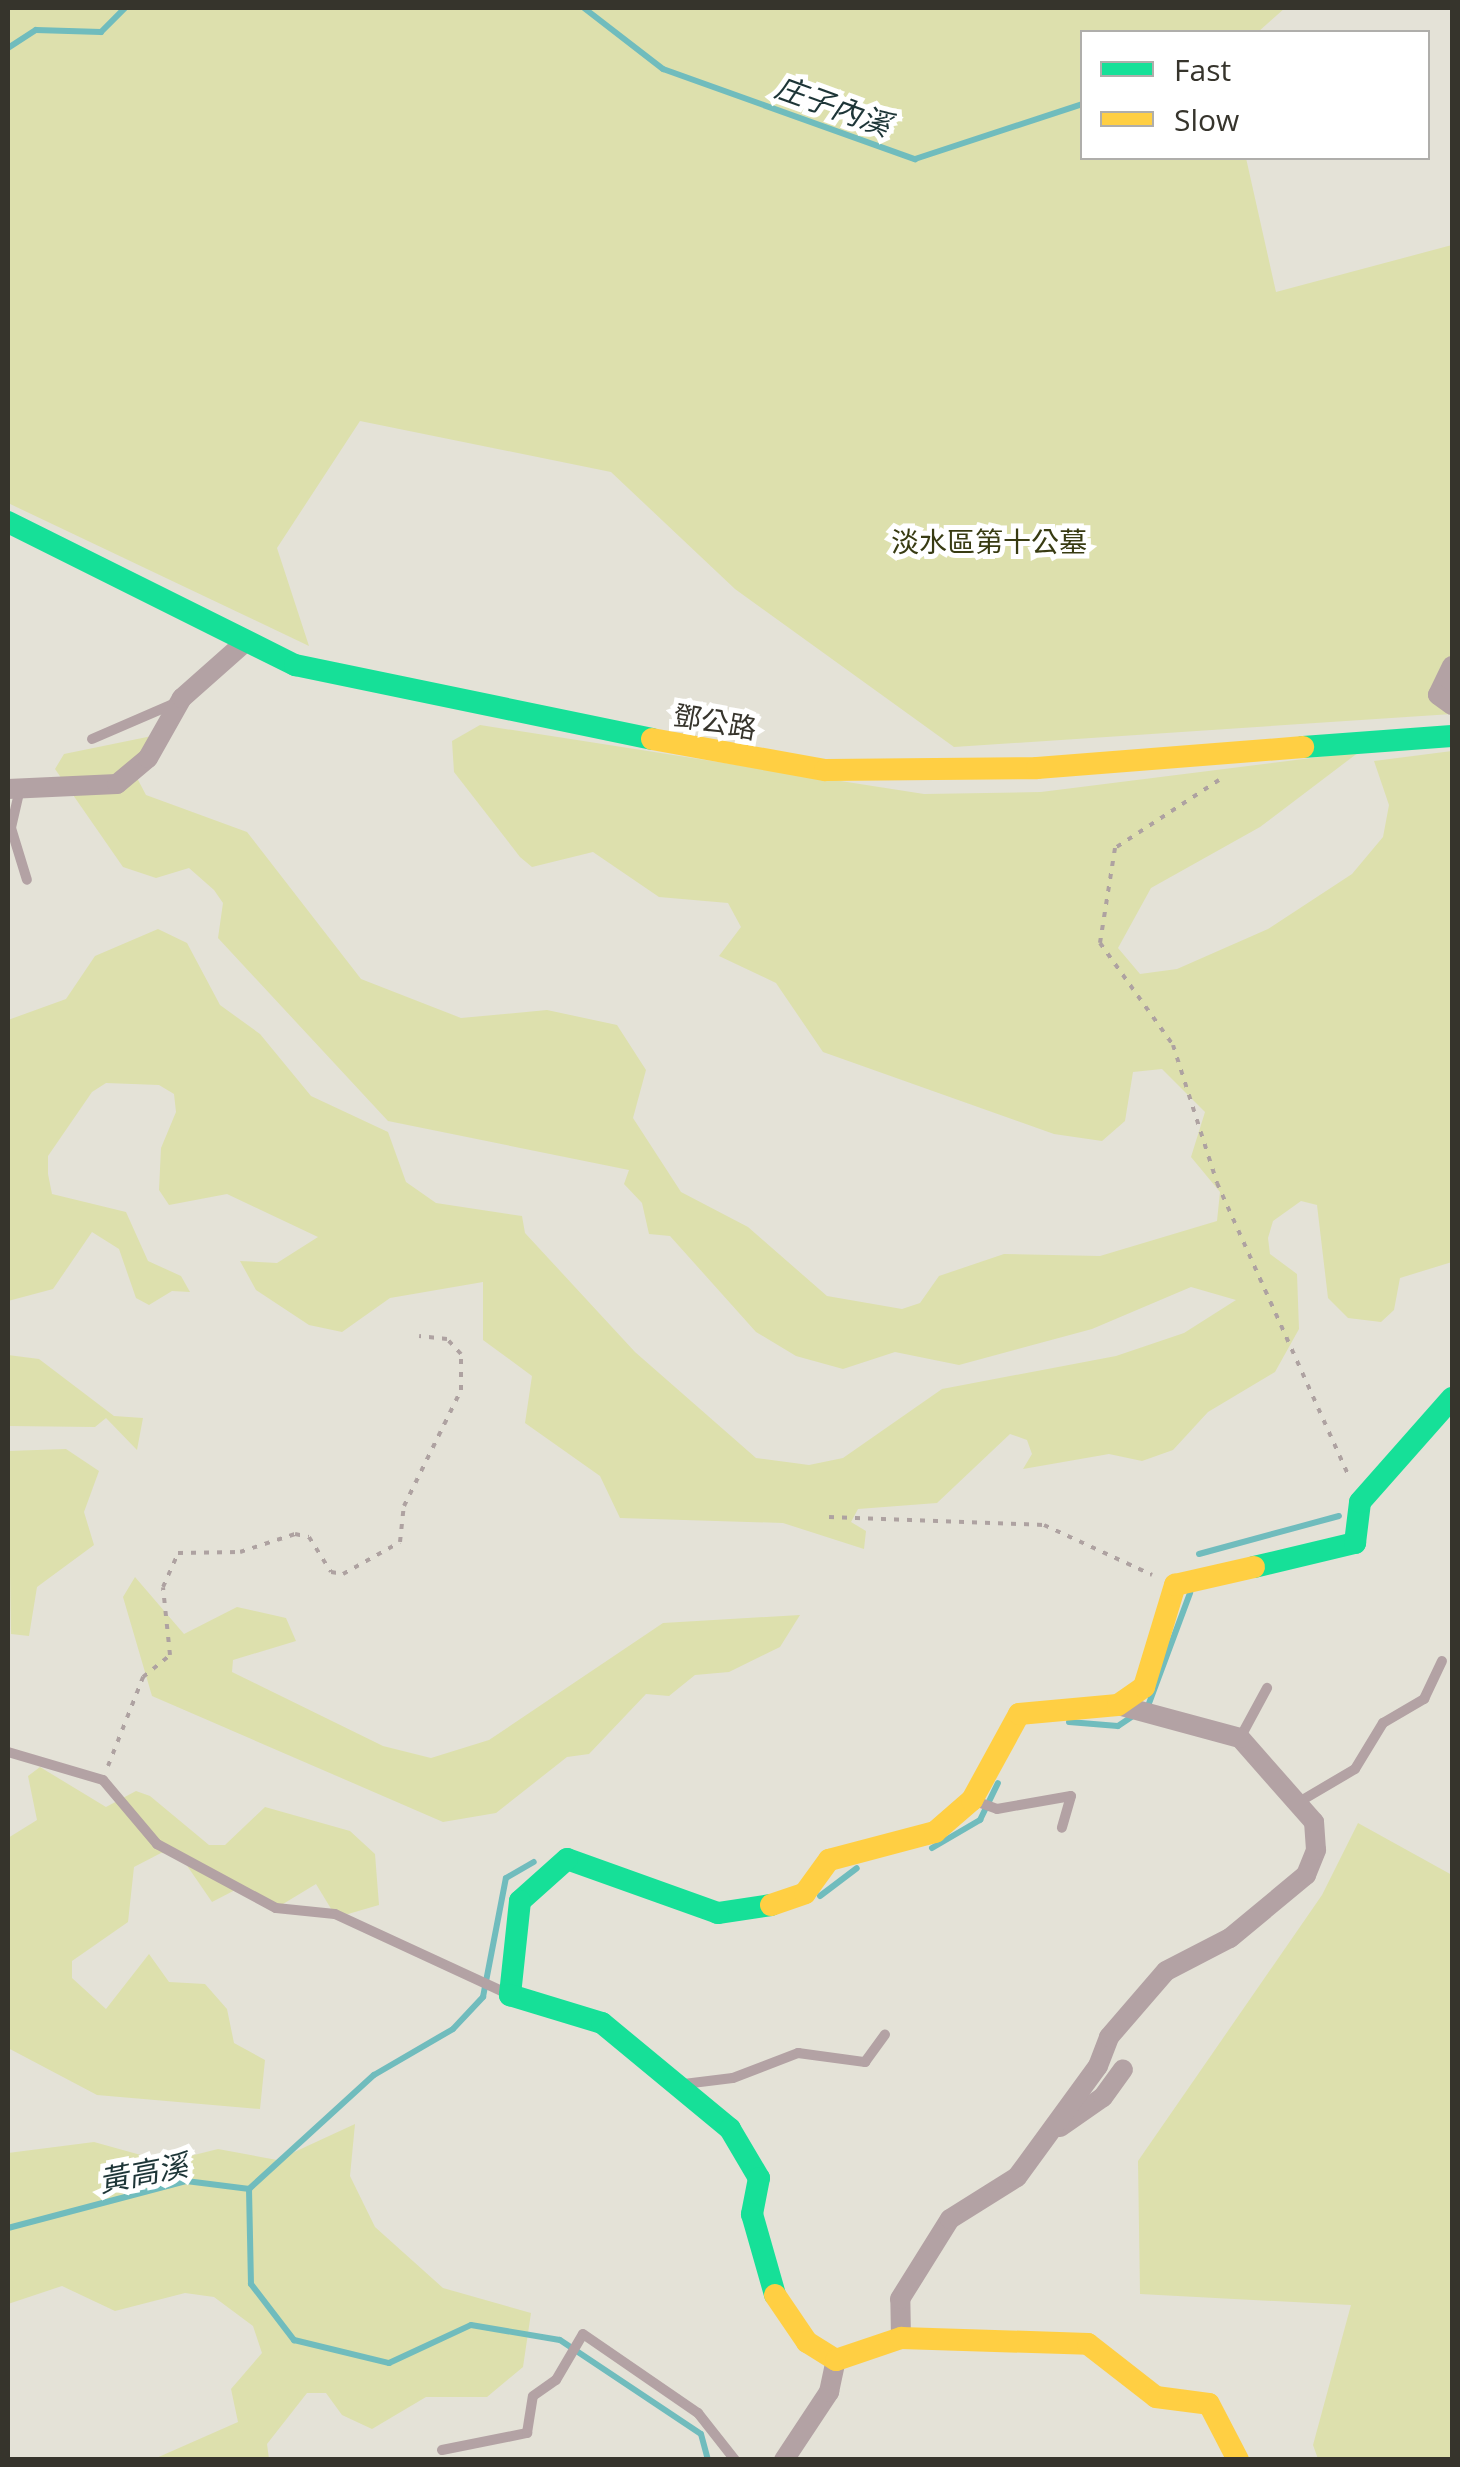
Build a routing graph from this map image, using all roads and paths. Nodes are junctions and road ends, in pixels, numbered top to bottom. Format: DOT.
graph roads {
  1 [pos="8,522"];
  2 [pos="243,644"];
  3 [pos="1452,666"];
  4 [pos="182,698"];
  5 [pos="1452,706"];
  6 [pos="1452,736"];
  7 [pos="92,739"];
  8 [pos="1228,775"];
  9 [pos="13,791"];
  10 [pos="27,880"];
  11 [pos="419,1336"];
  12 [pos="1452,1398"];
  13 [pos="1360,1502"];
  14 [pos="830,1517"];
  15 [pos="1174,1585"];
  16 [pos="1442,1662"];
  17 [pos="1267,1688"];
  18 [pos="1118,1705"];
  19 [pos="1240,1738"];
  20 [pos="8,1752"];
  21 [pos="103,1780"];
  22 [pos="972,1800"];
  23 [pos="1299,1802"];
  24 [pos="1062,1828"];
  25 [pos="510,1995"];
  26 [pos="885,2034"];
  27 [pos="1124,2069"];
  28 [pos="683,2084"];
  29 [pos="1046,2137"];
  30 [pos="902,2338"];
  31 [pos="836,2360"];
  32 [pos="442,2450"];
  33 [pos="735,2460"];
  34 [pos="784,2460"];
  35 [pos="1238,2460"];
  1 -- 2 [label="street, 鄧公路"];
  2 -- 4 [label="street"];
  2 -- 6 [label="street, 鄧公路"];
  3 -- 5 [label="street"];
  4 -- 7 [label="lane"];
  4 -- 9 [label="street"];
  8 -- 13 [label="path"];
  9 -- 10 [label="lane"];
  11 -- 21 [label="path"];
  12 -- 13 [label="street"];
  13 -- 15 [label="street"];
  14 -- 15 [label="path"];
  15 -- 18 [label="street"];
  16 -- 23 [label="lane"];
  17 -- 19 [label="lane"];
  18 -- 19 [label="street"];
  18 -- 22 [label="street"];
  19 -- 23 [label="street"];
  20 -- 21 [label="lane"];
  21 -- 25 [label="lane"];
  22 -- 24 [label="lane"];
  22 -- 25 [label="street"];
  23 -- 29 [label="street"];
  25 -- 28 [label="street"];
  26 -- 28 [label="lane"];
  27 -- 29 [label="street"];
  28 -- 31 [label="street"];
  29 -- 30 [label="street"];
  30 -- 31 [label="street"];
  30 -- 35 [label="street"];
  31 -- 34 [label="street"];
  32 -- 33 [label="lane"];
}
